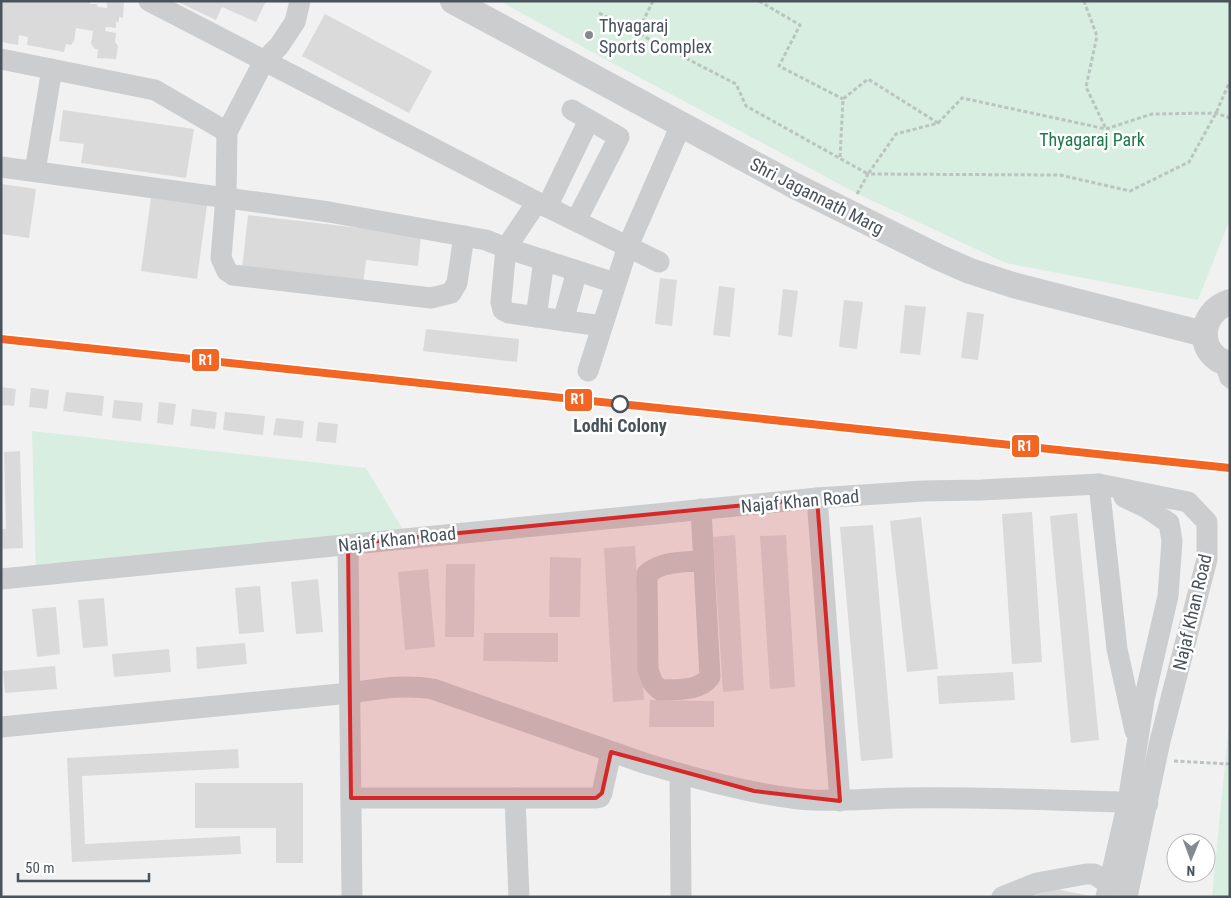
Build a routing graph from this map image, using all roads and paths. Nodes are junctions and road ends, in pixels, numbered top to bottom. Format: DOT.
graph roads {
  1 [pos="149,1"];
  2 [pos="300,1"];
  3 [pos="453,1"];
  4 [pos="653,1"];
  5 [pos="759,1"];
  6 [pos="1084,1"];
  7 [pos="599,13"];
  8 [pos="637,33"];
  9 [pos="1,59"];
  10 [pos="264,60"];
  11 [pos="52,69"];
  12 [pos="1230,81"];
  13 [pos="843,99"];
  14 [pos="1216,113"];
  15 [pos="1230,118"];
  16 [pos="938,122"];
  17 [pos="681,125"];
  18 [pos="1106,129"];
  19 [pos="227,132"];
  20 [pos="840,158"];
  21 [pos="1,167"];
  22 [pos="35,171"];
  23 [pos="868,174"];
  24 [pos="226,197"];
  25 [pos="542,204"];
  26 [pos="847,212"];
  27 [pos="576,221"];
  28 [pos="464,236"];
  29 [pos="628,246"];
  30 [pos="506,248"];
  31 [pos="544,260"];
  32 [pos="659,262"];
  33 [pos="577,271"];
  34 [pos="615,283"];
  35 [pos="1230,302"];
  36 [pos="536,317"];
  37 [pos="563,320"];
  38 [pos="602,326"];
  39 [pos="1204,334"];
  40 [pos="1223,361"];
  41 [pos="588,371"];
  42 [pos="1230,384"];
  43 [pos="1100,484"];
  44 [pos="817,498"];
  45 [pos="701,509"];
  46 [pos="348,544"];
  47 [pos="704,561"];
  48 [pos="1,579"];
  49 [pos="350,693"];
  50 [pos="1,727"];
  51 [pos="1138,743"];
  52 [pos="611,752"];
  53 [pos="1156,760"];
  54 [pos="1230,764"];
  55 [pos="680,774"];
  56 [pos="351,798"];
  57 [pos="515,798"];
  58 [pos="840,801"];
  59 [pos="1138,802"];
  60 [pos="1107,890"];
  61 [pos="1128,896"];
  62 [pos="352,897"];
  63 [pos="519,897"];
  64 [pos="681,897"];
  65 [pos="1002,897"];
  1 -- 10 [label="street"];
  2 -- 10 [label="street"];
  3 -- 17 [label="street, Shri Jagannath Marg"];
  4 -- 8 [label="path"];
  5 -- 13 [label="path"];
  6 -- 18 [label="path"];
  7 -- 8 [label="path"];
  8 -- 20 [label="path"];
  9 -- 11 [label="street"];
  10 -- 19 [label="street"];
  10 -- 25 [label="street"];
  11 -- 19 [label="street"];
  11 -- 22 [label="street"];
  12 -- 14 [label="path"];
  13 -- 16 [label="path"];
  13 -- 20 [label="path"];
  14 -- 15 [label="path"];
  14 -- 18 [label="path"];
  14 -- 23 [label="path"];
  16 -- 18 [label="path"];
  16 -- 23 [label="path"];
  17 -- 26 [label="street, Shri Jagannath Marg"];
  17 -- 29 [label="street"];
  19 -- 24 [label="street"];
  20 -- 23 [label="path"];
  21 -- 22 [label="street"];
  22 -- 24 [label="street"];
  23 -- 26 [label="path"];
  24 -- 28 [label="street"];
  24 -- 28 [label="street"];
  25 -- 27 [label="street"];
  25 -- 27 [label="street"];
  25 -- 30 [label="street"];
  26 -- 39 [label="street, Shri Jagannath Marg"];
  27 -- 29 [label="street"];
  28 -- 30 [label="street"];
  29 -- 32 [label="street"];
  29 -- 34 [label="street"];
  30 -- 31 [label="street"];
  30 -- 36 [label="street"];
  31 -- 33 [label="street"];
  31 -- 36 [label="street"];
  33 -- 34 [label="street"];
  33 -- 37 [label="street"];
  34 -- 38 [label="street"];
  35 -- 39 [label="street"];
  36 -- 37 [label="street"];
  37 -- 38 [label="street"];
  38 -- 41 [label="street"];
  39 -- 40 [label="street"];
  40 -- 42 [label="lane"];
  43 -- 44 [label="street, Najaf Khan Road"];
  43 -- 51 [label="street"];
  43 -- 51 [label="street"];
  43 -- 53 [label="street, Najaf Khan Road"];
  44 -- 45 [label="street, Najaf Khan Road"];
  44 -- 58 [label="street"];
  45 -- 46 [label="street, Najaf Khan Road"];
  45 -- 47 [label="street"];
  46 -- 48 [label="street, Najaf Khan Road"];
  46 -- 49 [label="street"];
  47 -- 47 [label="street"];
  49 -- 50 [label="street"];
  49 -- 52 [label="street"];
  49 -- 56 [label="street"];
  51 -- 59 [label="street"];
  52 -- 55 [label="street"];
  52 -- 57 [label="street"];
  53 -- 54 [label="path"];
  53 -- 59 [label="street, Najaf Khan Road"];
  55 -- 58 [label="street"];
  55 -- 64 [label="street"];
  56 -- 57 [label="street"];
  56 -- 62 [label="street"];
  57 -- 63 [label="street"];
  58 -- 59 [label="street"];
  59 -- 60 [label="street"];
  59 -- 61 [label="street, Najaf Khan Road"];
  60 -- 61 [label="street"];
  60 -- 65 [label="street"];
}
